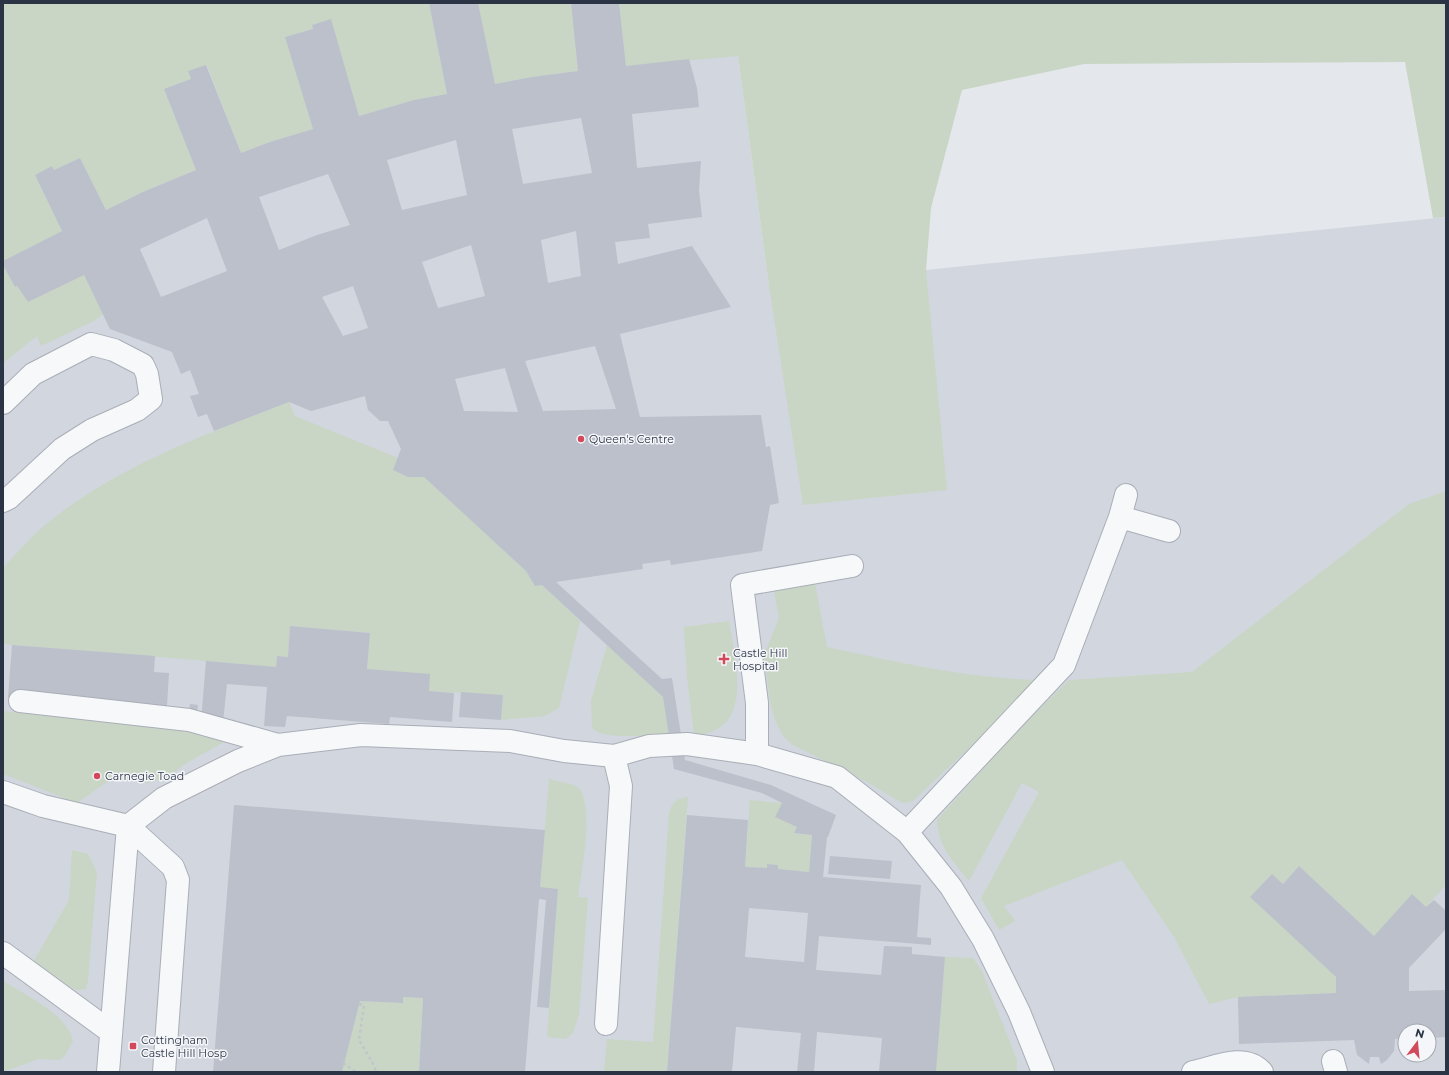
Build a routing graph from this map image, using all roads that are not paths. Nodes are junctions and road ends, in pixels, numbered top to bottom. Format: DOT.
graph roads {
  1 [pos="3,403"];
  2 [pos="1126,495"];
  3 [pos="3,501"];
  4 [pos="1120,517"];
  5 [pos="1169,531"];
  6 [pos="852,566"];
  7 [pos="20,701"];
  8 [pos="278,745"];
  9 [pos="757,754"];
  10 [pos="614,756"];
  11 [pos="3,792"];
  12 [pos="128,826"];
  13 [pos="907,832"];
  14 [pos="3,953"];
  15 [pos="606,1024"];
  16 [pos="111,1032"];
  17 [pos="108,1072"];
  18 [pos="164,1072"];
  19 [pos="1043,1072"];
  20 [pos="1193,1072"];
  21 [pos="1262,1072"];
  1 -- 3 [label="lane"];
  2 -- 4 [label="lane"];
  4 -- 5 [label="lane"];
  4 -- 13 [label="lane"];
  6 -- 9 [label="lane"];
  7 -- 8 [label="lane"];
  8 -- 10 [label="lane"];
  8 -- 12 [label="lane"];
  9 -- 10 [label="lane"];
  9 -- 13 [label="lane"];
  10 -- 15 [label="lane"];
  11 -- 12 [label="lane"];
  12 -- 16 [label="lane"];
  12 -- 18 [label="lane"];
  13 -- 19 [label="lane"];
  14 -- 16 [label="lane"];
  16 -- 17 [label="lane"];
  20 -- 21 [label="lane"];
}
